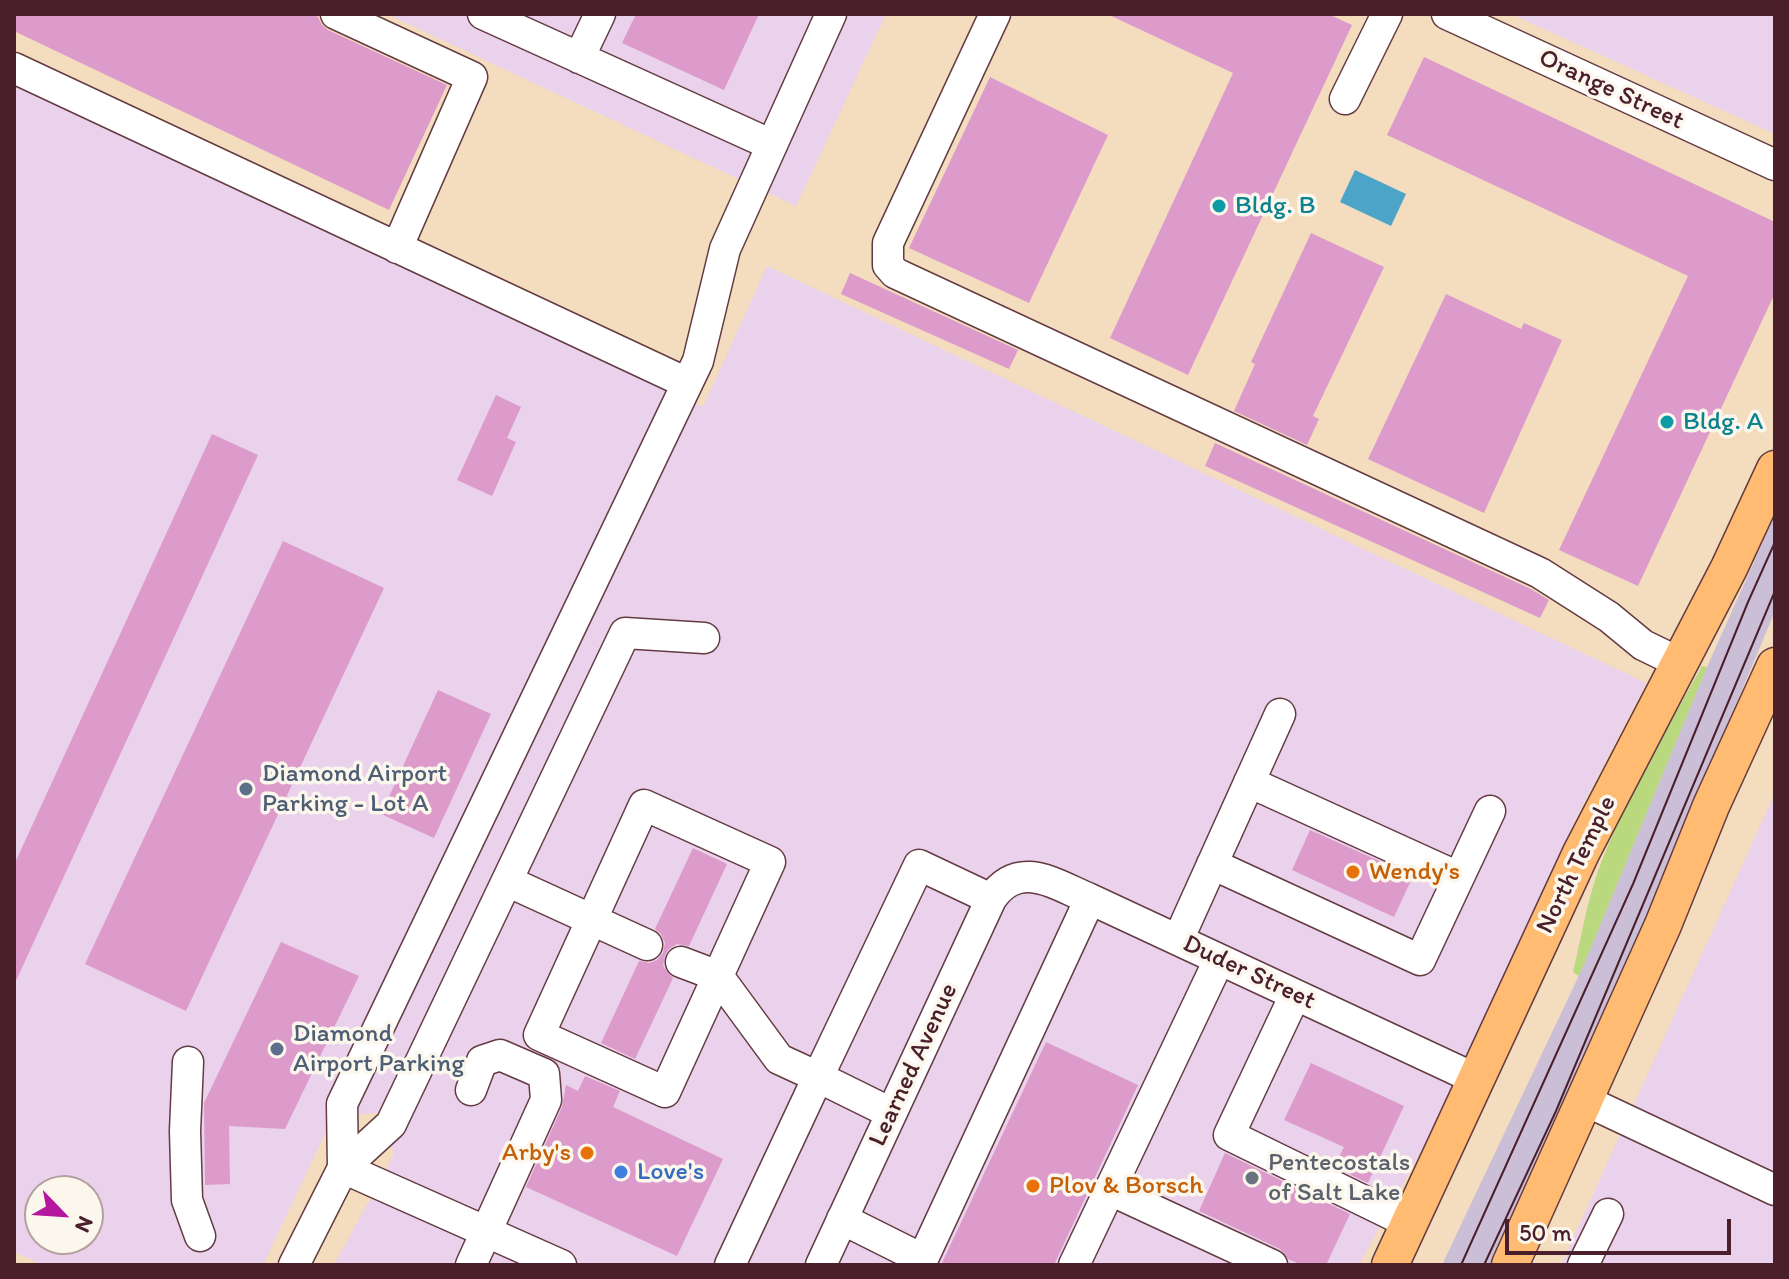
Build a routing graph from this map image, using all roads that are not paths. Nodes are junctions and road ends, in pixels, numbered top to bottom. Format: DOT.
graph roads {
  1 [pos="336,14"];
  2 [pos="483,14"];
  3 [pos="600,14"];
  4 [pos="831,14"];
  5 [pos="995,14"];
  6 [pos="1387,14"];
  7 [pos="1447,14"];
  8 [pos="579,58"];
  9 [pos="14,68"];
  10 [pos="1345,99"];
  11 [pos="772,145"];
  12 [pos="1775,165"];
  13 [pos="397,248"];
  14 [pos="687,383"];
  15 [pos="1775,469"];
  16 [pos="704,638"];
  17 [pos="1680,663"];
  18 [pos="1775,666"];
  19 [pos="1280,714"];
  20 [pos="1249,782"];
  21 [pos="1490,811"];
  22 [pos="1212,864"];
  23 [pos="1019,877"];
  24 [pos="1458,877"];
  25 [pos="507,881"];
  26 [pos="991,899"];
  27 [pos="1090,899"];
  28 [pos="591,920"];
  29 [pos="1178,940"];
  30 [pos="647,945"];
  31 [pos="1219,960"];
  32 [pos="681,962"];
  33 [pos="718,976"];
  34 [pos="1295,995"];
  35 [pos="188,1062"];
  36 [pos="818,1077"];
  37 [pos="1476,1079"];
  38 [pos="471,1090"];
  39 [pos="1584,1100"];
  40 [pos="891,1113"];
  41 [pos="343,1168"];
  42 [pos="1110,1190"];
  43 [pos="1775,1190"];
  44 [pos="1608,1214"];
  45 [pos="842,1219"];
  46 [pos="1409,1223"];
  47 [pos="486,1232"];
  48 [pos="200,1236"];
  49 [pos="545,1262"];
  50 [pos="921,1262"];
  51 [pos="294,1265"];
  52 [pos="471,1265"];
  53 [pos="730,1265"];
  54 [pos="821,1265"];
  55 [pos="1074,1265"];
  56 [pos="1272,1265"];
  57 [pos="1390,1265"];
  58 [pos="1510,1265"];
  59 [pos="1583,1265"];
  1 -- 13 [label="street"];
  2 -- 8 [label="street"];
  3 -- 8 [label="street"];
  4 -- 11 [label="street"];
  5 -- 17 [label="street"];
  6 -- 10 [label="street"];
  7 -- 12 [label="street, Orange Street"];
  8 -- 11 [label="street"];
  9 -- 13 [label="street"];
  11 -- 14 [label="street"];
  13 -- 14 [label="street"];
  14 -- 41 [label="street"];
  15 -- 17 [label="main road, North Temple"];
  16 -- 25 [label="street"];
  17 -- 37 [label="main road, North Temple"];
  18 -- 39 [label="main road"];
  19 -- 20 [label="street"];
  20 -- 22 [label="street"];
  20 -- 24 [label="street"];
  21 -- 24 [label="street"];
  22 -- 24 [label="street"];
  22 -- 29 [label="street"];
  23 -- 26 [label="street, Learned Avenue"];
  23 -- 27 [label="street, Duder Street"];
  25 -- 28 [label="street"];
  25 -- 41 [label="street"];
  26 -- 36 [label="street"];
  26 -- 40 [label="street, Learned Avenue"];
  27 -- 29 [label="street, Duder Street"];
  27 -- 50 [label="street"];
  28 -- 30 [label="street"];
  28 -- 33 [label="street"];
  28 -- 33 [label="street"];
  29 -- 31 [label="street, Duder Street"];
  31 -- 34 [label="street, Duder Street"];
  31 -- 42 [label="street"];
  32 -- 33 [label="street"];
  33 -- 36 [label="street"];
  34 -- 37 [label="street, Duder Street"];
  34 -- 46 [label="street"];
  35 -- 48 [label="street"];
  36 -- 40 [label="street"];
  36 -- 53 [label="street"];
  37 -- 46 [label="main road, North Temple"];
  38 -- 47 [label="street"];
  39 -- 43 [label="street"];
  39 -- 58 [label="main road"];
  40 -- 45 [label="street, Learned Avenue"];
  41 -- 47 [label="street"];
  41 -- 51 [label="street"];
  42 -- 55 [label="street"];
  42 -- 56 [label="street"];
  44 -- 59 [label="street"];
  45 -- 50 [label="street"];
  45 -- 54 [label="street, Learned Avenue"];
  46 -- 57 [label="main road, North Temple"];
  47 -- 49 [label="street"];
  47 -- 52 [label="street"];
}
